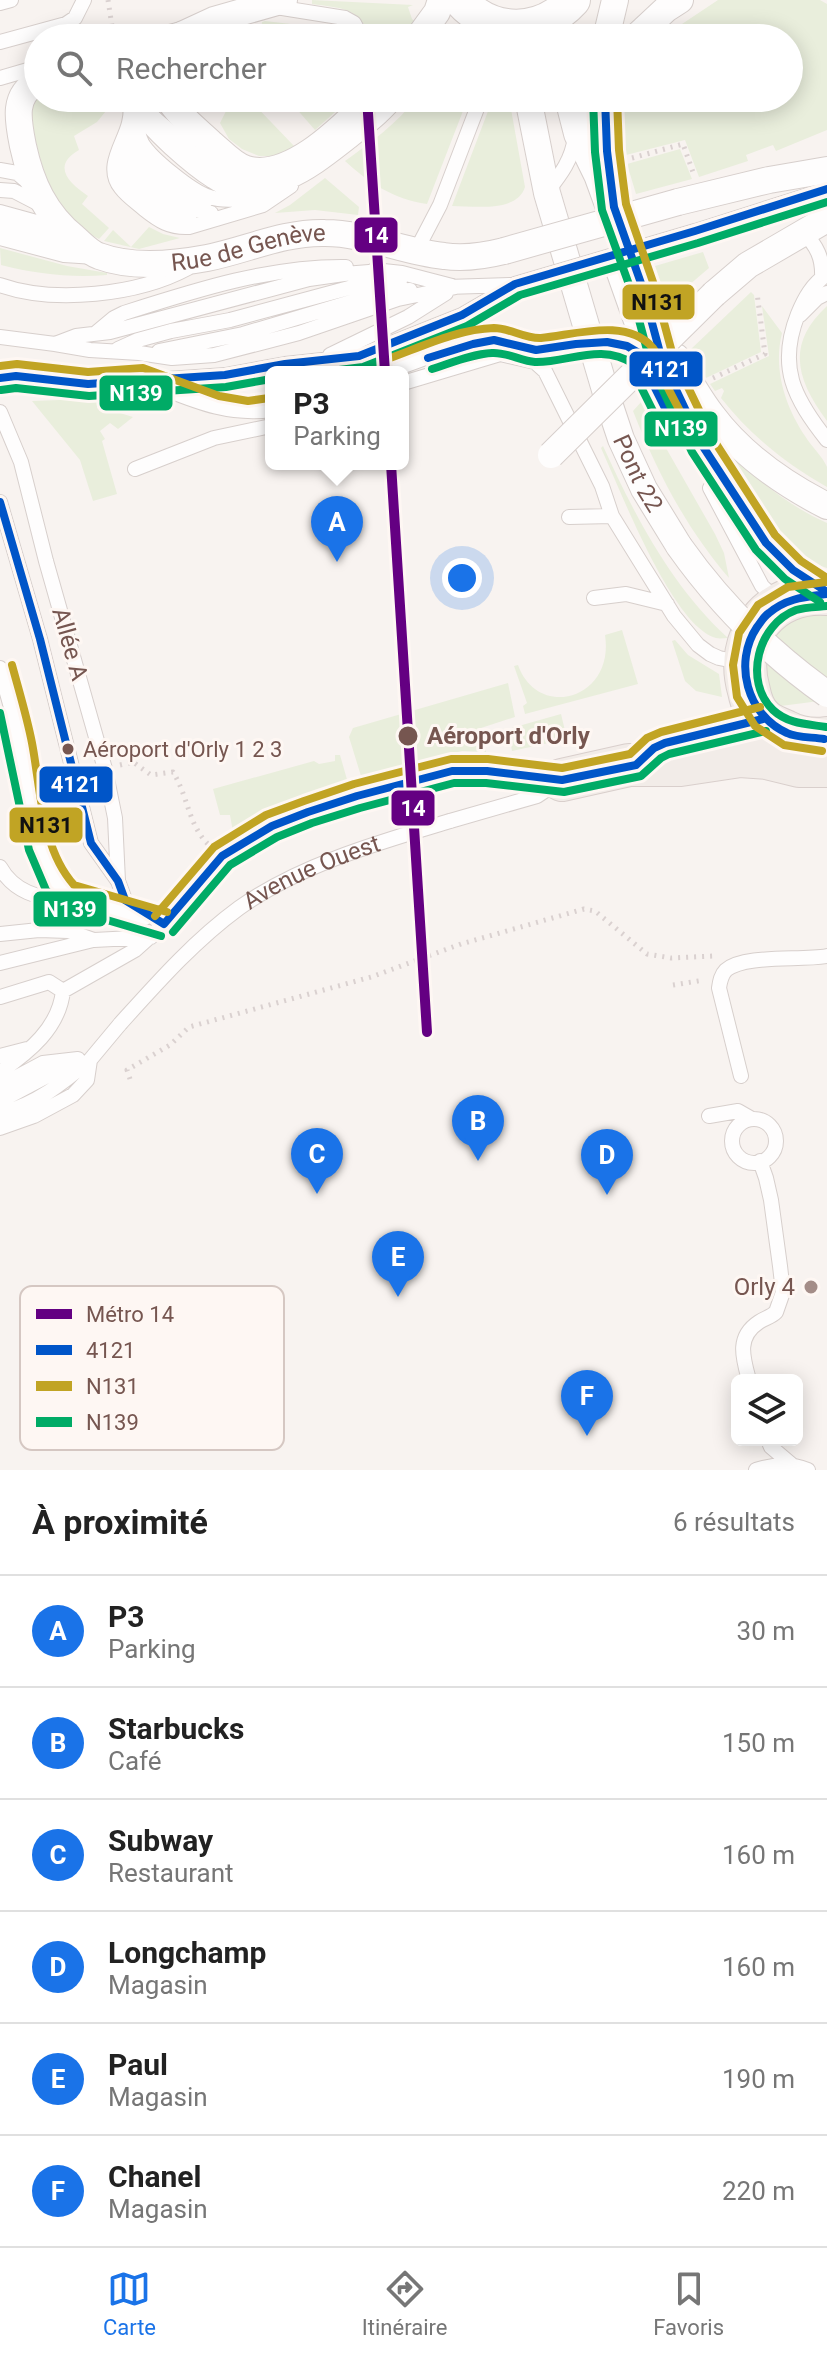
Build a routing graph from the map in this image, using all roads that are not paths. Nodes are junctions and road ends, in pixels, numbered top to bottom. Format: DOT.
graph roads {
  1 [pos="11,0"];
  2 [pos="84,0"];
  3 [pos="441,0"];
  4 [pos="615,0"];
  5 [pos="680,0"];
  6 [pos="572,1"];
  7 [pos="0,3"];
  8 [pos="271,4"];
  9 [pos="214,20"];
  10 [pos="66,24"];
  11 [pos="199,24"];
  12 [pos="205,24"];
  13 [pos="355,24"];
  14 [pos="428,24"];
  15 [pos="510,24"];
  16 [pos="567,24"];
  17 [pos="609,24"];
  18 [pos="650,24"];
  19 [pos="24,35"];
  20 [pos="0,42"];
  21 [pos="24,71"];
  22 [pos="0,78"];
  23 [pos="24,92"];
  24 [pos="130,112"];
  25 [pos="133,112"];
  26 [pos="138,112"];
  27 [pos="177,112"];
  28 [pos="352,112"];
  29 [pos="384,112"];
  30 [pos="476,112"];
  31 [pos="531,112"];
  32 [pos="587,112"];
  33 [pos="588,112"];
  34 [pos="127,131"];
  35 [pos="827,153"];
  36 [pos="0,170"];
  37 [pos="827,170"];
  38 [pos="302,177"];
  39 [pos="769,180"];
  40 [pos="284,186"];
  41 [pos="827,189"];
  42 [pos="0,190"];
  43 [pos="36,190"];
  44 [pos="547,193"];
  45 [pos="0,205"];
  46 [pos="263,205"];
  47 [pos="0,212"];
  48 [pos="618,218"];
  49 [pos="827,219"];
  50 [pos="0,224"];
  51 [pos="53,224"];
  52 [pos="803,232"];
  53 [pos="0,238"];
  54 [pos="420,244"];
  55 [pos="89,249"];
  56 [pos="206,258"];
  57 [pos="825,282"];
  58 [pos="515,284"];
  59 [pos="0,285"];
  60 [pos="642,286"];
  61 [pos="456,287"];
  62 [pos="138,332"];
  63 [pos="0,337"];
  64 [pos="591,342"];
  65 [pos="55,344"];
  66 [pos="644,356"];
  67 [pos="319,360"];
  68 [pos="281,366"];
  69 [pos="404,366"];
  70 [pos="265,369"];
  71 [pos="0,378"];
  72 [pos="141,380"];
  73 [pos="409,381"];
  74 [pos="265,411"];
  75 [pos="0,412"];
  76 [pos="265,427"];
  77 [pos="827,440"];
  78 [pos="551,455"];
  79 [pos="135,469"];
  80 [pos="0,502"];
  81 [pos="827,506"];
  82 [pos="612,516"];
  83 [pos="569,517"];
  84 [pos="827,593"];
  85 [pos="594,598"];
  86 [pos="781,603"];
  87 [pos="667,604"];
  88 [pos="744,663"];
  89 [pos="0,668"];
  90 [pos="827,694"];
  91 [pos="763,719"];
  92 [pos="827,738"];
  93 [pos="636,765"];
  94 [pos="827,766"];
  95 [pos="562,780"];
  96 [pos="0,867"];
  97 [pos="118,881"];
  98 [pos="164,924"];
  99 [pos="0,934"];
  100 [pos="151,937"];
  101 [pos="94,940"];
  102 [pos="827,956"];
  103 [pos="0,963"];
  104 [pos="63,991"];
  105 [pos="0,997"];
  106 [pos="34,1047"];
  107 [pos="0,1056"];
  108 [pos="90,1060"];
  109 [pos="0,1072"];
  110 [pos="741,1076"];
  111 [pos="0,1086"];
  112 [pos="0,1101"];
  113 [pos="0,1114"];
  114 [pos="709,1116"];
  115 [pos="752,1119"];
  116 [pos="0,1128"];
  117 [pos="760,1161"];
  118 [pos="748,1374"];
  119 [pos="771,1446"];
  120 [pos="791,1464"];
  121 [pos="756,1470"];
  122 [pos="808,1470"];
  1 -- 7 [label="lane"];
  2 -- 10 [label="lane"];
  3 -- 14 [label="street"];
  4 -- 17 [label="street"];
  5 -- 18 [label="street"];
  6 -- 15 [label="street"];
  6 -- 16 [label="street"];
  8 -- 9 [label="street"];
  8 -- 13 [label="lane"];
  9 -- 11 [label="lane"];
  9 -- 12 [label="street"];
  19 -- 20 [label="lane"];
  21 -- 22 [label="lane"];
  23 -- 43 [label="street"];
  24 -- 34 [label="lane"];
  25 -- 40 [label="lane"];
  26 -- 40 [label="lane"];
  27 -- 28 [label="street"];
  29 -- 38 [label="lane"];
  30 -- 54 [label="lane"];
  31 -- 44 [label="street, Pont 22"];
  32 -- 44 [label="lane"];
  33 -- 48 [label="street"];
  34 -- 46 [label="lane"];
  34 -- 46 [label="lane"];
  35 -- 39 [label="street"];
  36 -- 43 [label="lane"];
  37 -- 39 [label="street, Rue de Genève"];
  38 -- 40 [label="lane"];
  38 -- 46 [label="lane"];
  39 -- 54 [label="street, Rue de Genève, bridge"];
  41 -- 58 [label="lane, bridge"];
  42 -- 51 [label="lane"];
  43 -- 51 [label="street"];
  44 -- 64 [label="street, Pont 22"];
  45 -- 51 [label="lane"];
  47 -- 51 [label="lane"];
  48 -- 60 [label="street"];
  48 -- 66 [label="lane"];
  49 -- 52 [label="street"];
  50 -- 55 [label="lane"];
  51 -- 55 [label="street"];
  52 -- 57 [label="lane"];
  52 -- 78 [label="street, bridge"];
  53 -- 55 [label="lane"];
  54 -- 56 [label="street, Rue de Genève"];
  55 -- 56 [label="street"];
  56 -- 59 [label="lane, Rue de Genève"];
  57 -- 77 [label="lane"];
  58 -- 61 [label="lane"];
  58 -- 67 [label="lane"];
  60 -- 81 [label="street"];
  60 -- 84 [label="street"];
  61 -- 62 [label="lane"];
  61 -- 62 [label="lane"];
  61 -- 62 [label="lane"];
  61 -- 67 [label="lane"];
  62 -- 65 [label="lane"];
  62 -- 65 [label="lane"];
  63 -- 65 [label="lane"];
  64 -- 66 [label="lane"];
  64 -- 69 [label="lane"];
  64 -- 90 [label="street, Pont 22, bridge"];
  66 -- 86 [label="lane"];
  67 -- 68 [label="lane"];
  70 -- 72 [label="lane"];
  71 -- 72 [label="lane"];
  72 -- 74 [label="lane"];
  73 -- 82 [label="lane"];
  75 -- 97 [label="lane, Allée A"];
  76 -- 79 [label="lane"];
  80 -- 97 [label="lane"];
  82 -- 83 [label="lane"];
  82 -- 87 [label="lane"];
  84 -- 86 [label="main road"];
  85 -- 87 [label="lane"];
  86 -- 88 [label="main road"];
  87 -- 88 [label="lane"];
  88 -- 91 [label="main road"];
  89 -- 98 [label="lane"];
  91 -- 92 [label="main road"];
  91 -- 93 [label="main road, Avenue Ouest"];
  93 -- 94 [label="main road, Avenue Ouest"];
  93 -- 95 [label="main road, Avenue Ouest"];
  95 -- 98 [label="lane"];
  95 -- 108 [label="lane, Avenue Ouest, bridge"];
  96 -- 98 [label="lane"];
  97 -- 98 [label="lane"];
  98 -- 100 [label="lane"];
  99 -- 101 [label="lane"];
  100 -- 101 [label="lane"];
  100 -- 104 [label="lane"];
  101 -- 103 [label="lane"];
  102 -- 110 [label="lane"];
  104 -- 105 [label="lane"];
  104 -- 106 [label="lane"];
  106 -- 107 [label="lane"];
  106 -- 109 [label="lane"];
  108 -- 111 [label="lane"];
  108 -- 112 [label="lane, Avenue Ouest"];
  108 -- 113 [label="lane, Avenue Ouest"];
  108 -- 116 [label="lane, Avenue Ouest"];
  114 -- 115 [label="lane"];
  115 -- 117 [label="lane"];
  115 -- 117 [label="lane"];
  117 -- 118 [label="lane"];
  119 -- 120 [label="lane"];
  120 -- 121 [label="lane"];
  120 -- 122 [label="lane"];
}
